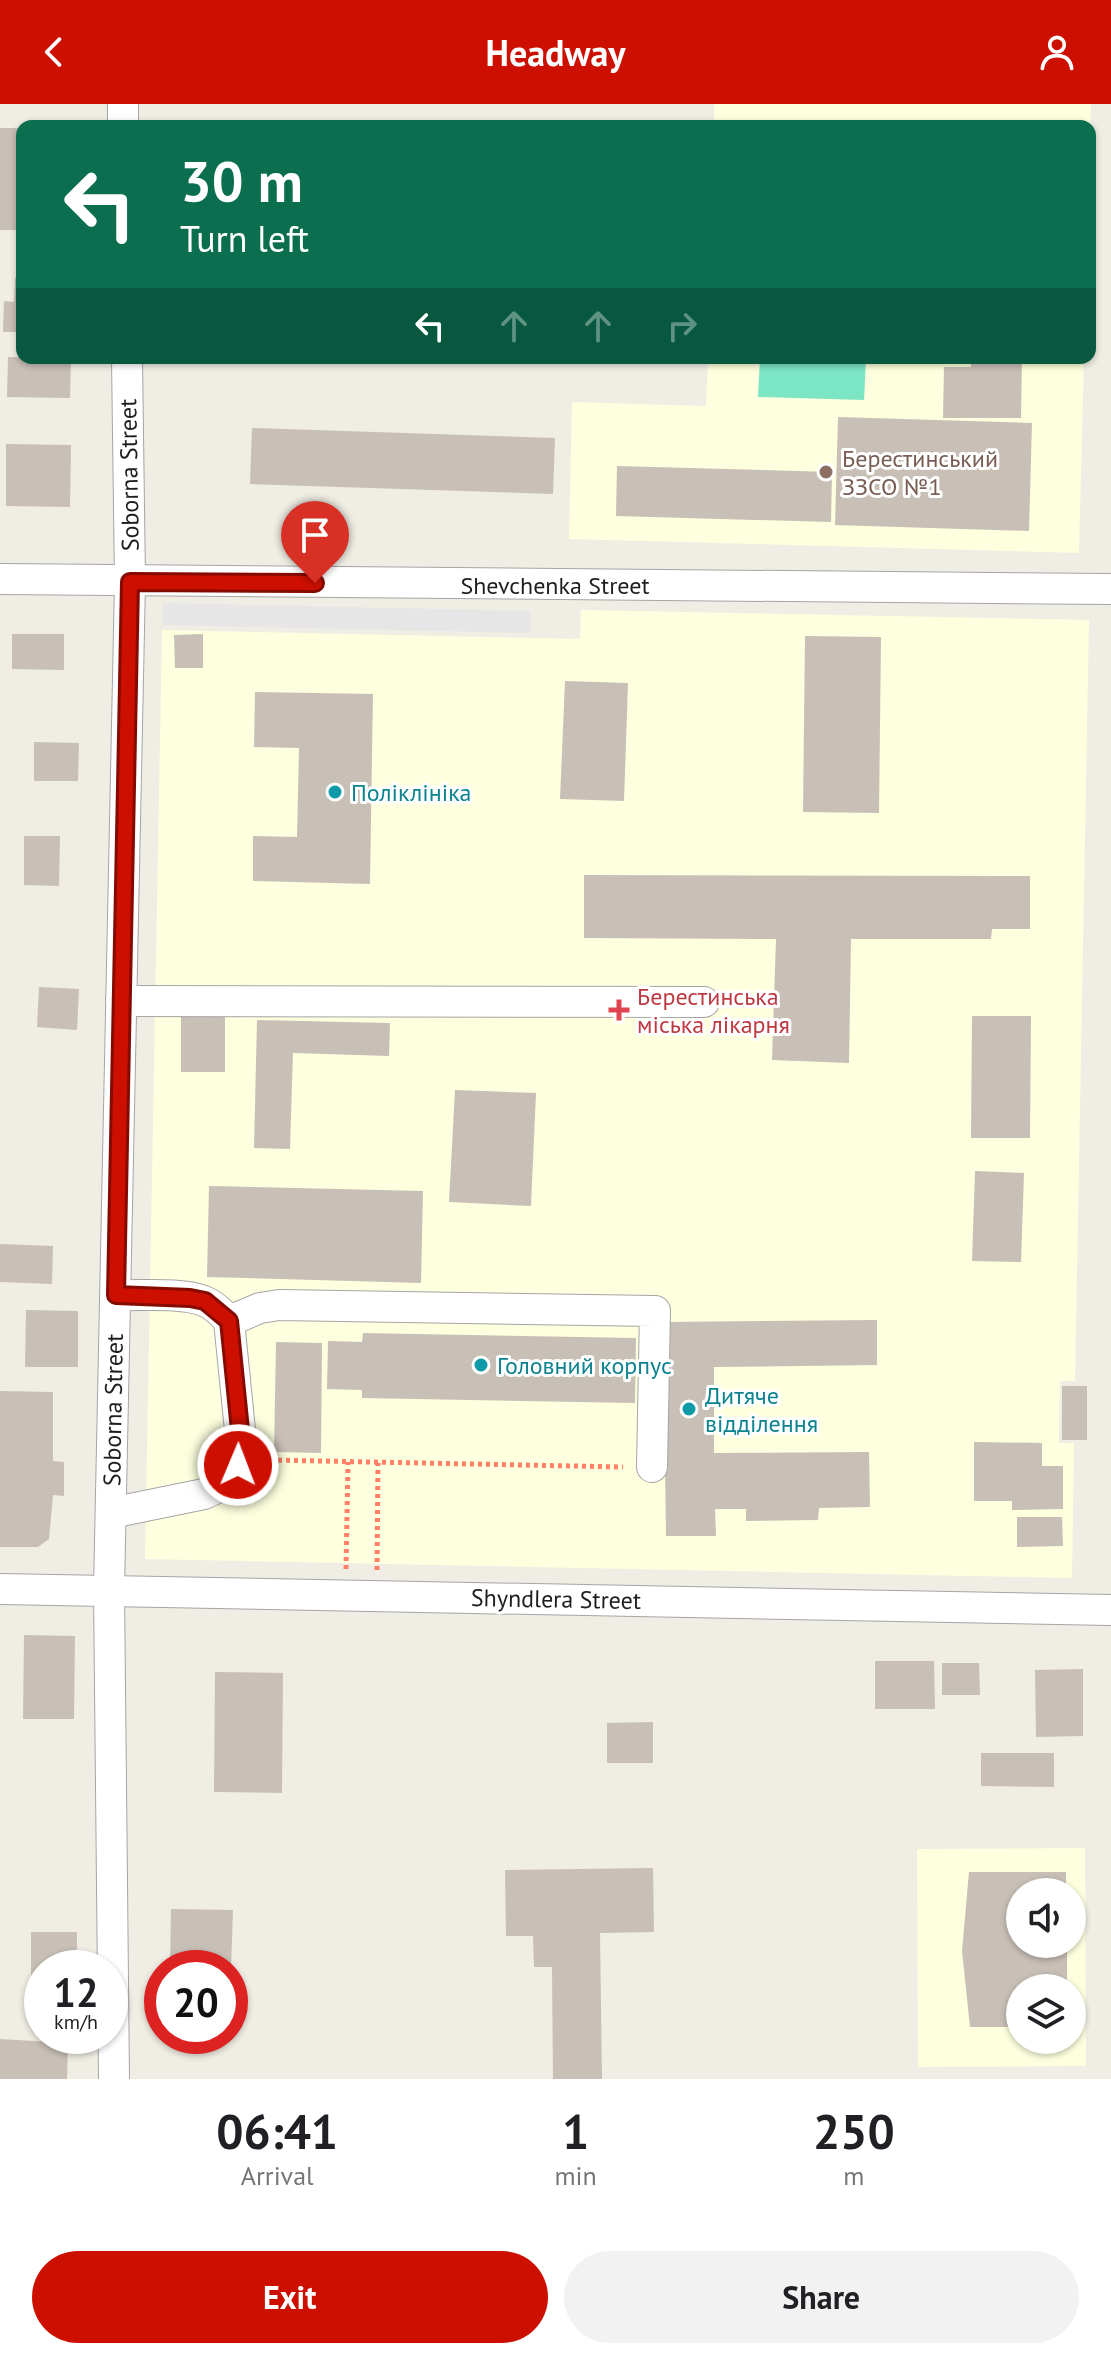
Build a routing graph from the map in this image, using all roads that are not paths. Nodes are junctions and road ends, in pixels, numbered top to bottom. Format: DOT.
graph roads {
  1 [pos="127,364"];
  2 [pos="0,579"];
  3 [pos="130,582"];
  4 [pos="1111,589"];
  5 [pos="121,1001"];
  6 [pos="704,1002"];
  7 [pos="116,1295"];
  8 [pos="229,1321"];
  9 [pos="652,1467"];
  10 [pos="111,1513"];
  11 [pos="0,1589"];
  12 [pos="109,1590"];
  13 [pos="1111,1610"];
  14 [pos="114,2079"];
  1 -- 3 [label="street, Soborna Street"];
  2 -- 3 [label="street, Shevchenka Street"];
  3 -- 4 [label="street, Shevchenka Street"];
  3 -- 5 [label="street, Soborna Street"];
  5 -- 6 [label="street"];
  5 -- 7 [label="street, Soborna Street"];
  7 -- 8 [label="street"];
  7 -- 10 [label="street, Soborna Street"];
  8 -- 9 [label="street"];
  8 -- 10 [label="street"];
  10 -- 12 [label="street, Soborna Street"];
  11 -- 12 [label="street, Shyndlera Street"];
  12 -- 13 [label="street, Shyndlera Street"];
  12 -- 14 [label="street, Soborna Street"];
}
